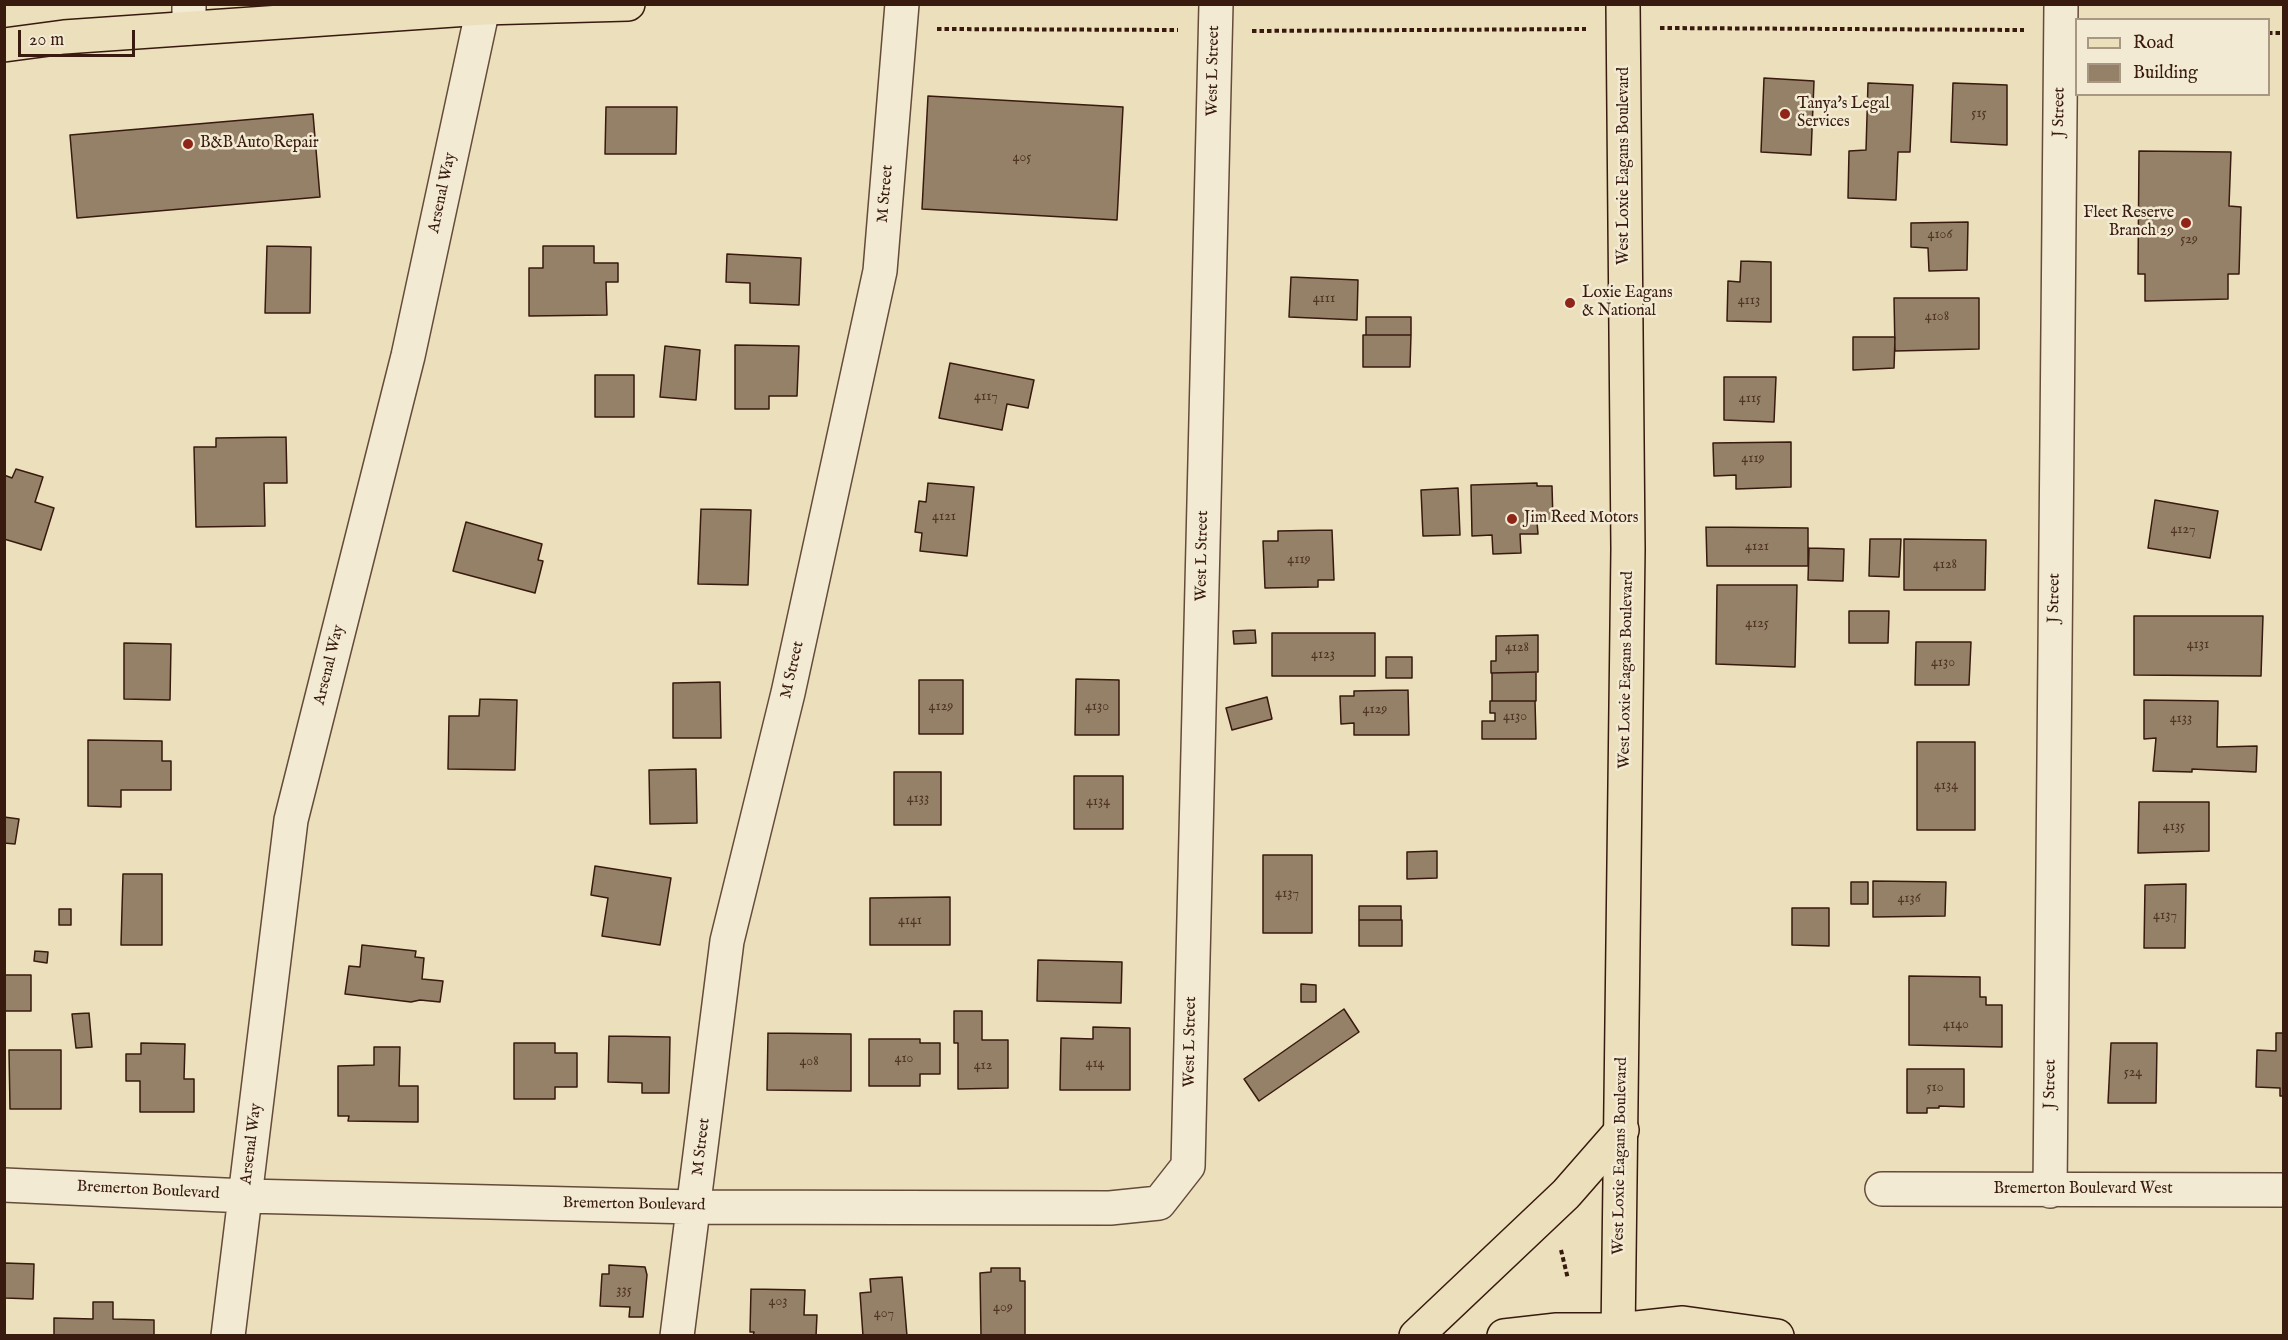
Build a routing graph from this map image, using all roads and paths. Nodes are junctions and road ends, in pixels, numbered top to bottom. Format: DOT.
graph roads {
  1 [pos="628,4"];
  2 [pos="483,6"];
  3 [pos="189,16"];
  4 [pos="901,16"];
  5 [pos="1624,16"];
  6 [pos="1216,18"];
  7 [pos="2061,18"];
  8 [pos="4,45"];
  9 [pos="1190,1108"];
  10 [pos="1622,1130"];
  11 [pos="4,1185"];
  12 [pos="1882,1189"];
  13 [pos="2283,1190"];
  14 [pos="2050,1191"];
  15 [pos="246,1196"];
  16 [pos="694,1207"];
  17 [pos="1558,1240"];
  18 [pos="1568,1279"];
  19 [pos="1618,1333"];
  20 [pos="228,1335"];
  21 [pos="677,1335"];
  22 [pos="1416,1335"];
  23 [pos="1504,1335"];
  24 [pos="1777,1335"];
  1 -- 2 [label="main road"];
  2 -- 3 [label="main road"];
  2 -- 15 [label="street, Arsenal Way"];
  3 -- 8 [label="main road"];
  4 -- 6 [label="path"];
  4 -- 16 [label="street, M Street"];
  5 -- 6 [label="path"];
  5 -- 7 [label="path"];
  5 -- 10 [label="main road, West Loxie Eagans Boulevard"];
  6 -- 9 [label="street, West L Street"];
  7 -- 14 [label="street, J Street"];
  9 -- 16 [label="street, Bremerton Boulevard"];
  10 -- 19 [label="main road, West Loxie Eagans Boulevard"];
  10 -- 22 [label="main road"];
  11 -- 15 [label="street, Bremerton Boulevard"];
  12 -- 14 [label="street, Bremerton Boulevard West"];
  13 -- 14 [label="street, Bremerton Boulevard West"];
  15 -- 16 [label="street, Bremerton Boulevard"];
  15 -- 20 [label="street, Arsenal Way"];
  16 -- 21 [label="street, M Street"];
  17 -- 18 [label="path"];
  19 -- 23 [label="main road"];
  19 -- 24 [label="main road"];
}
